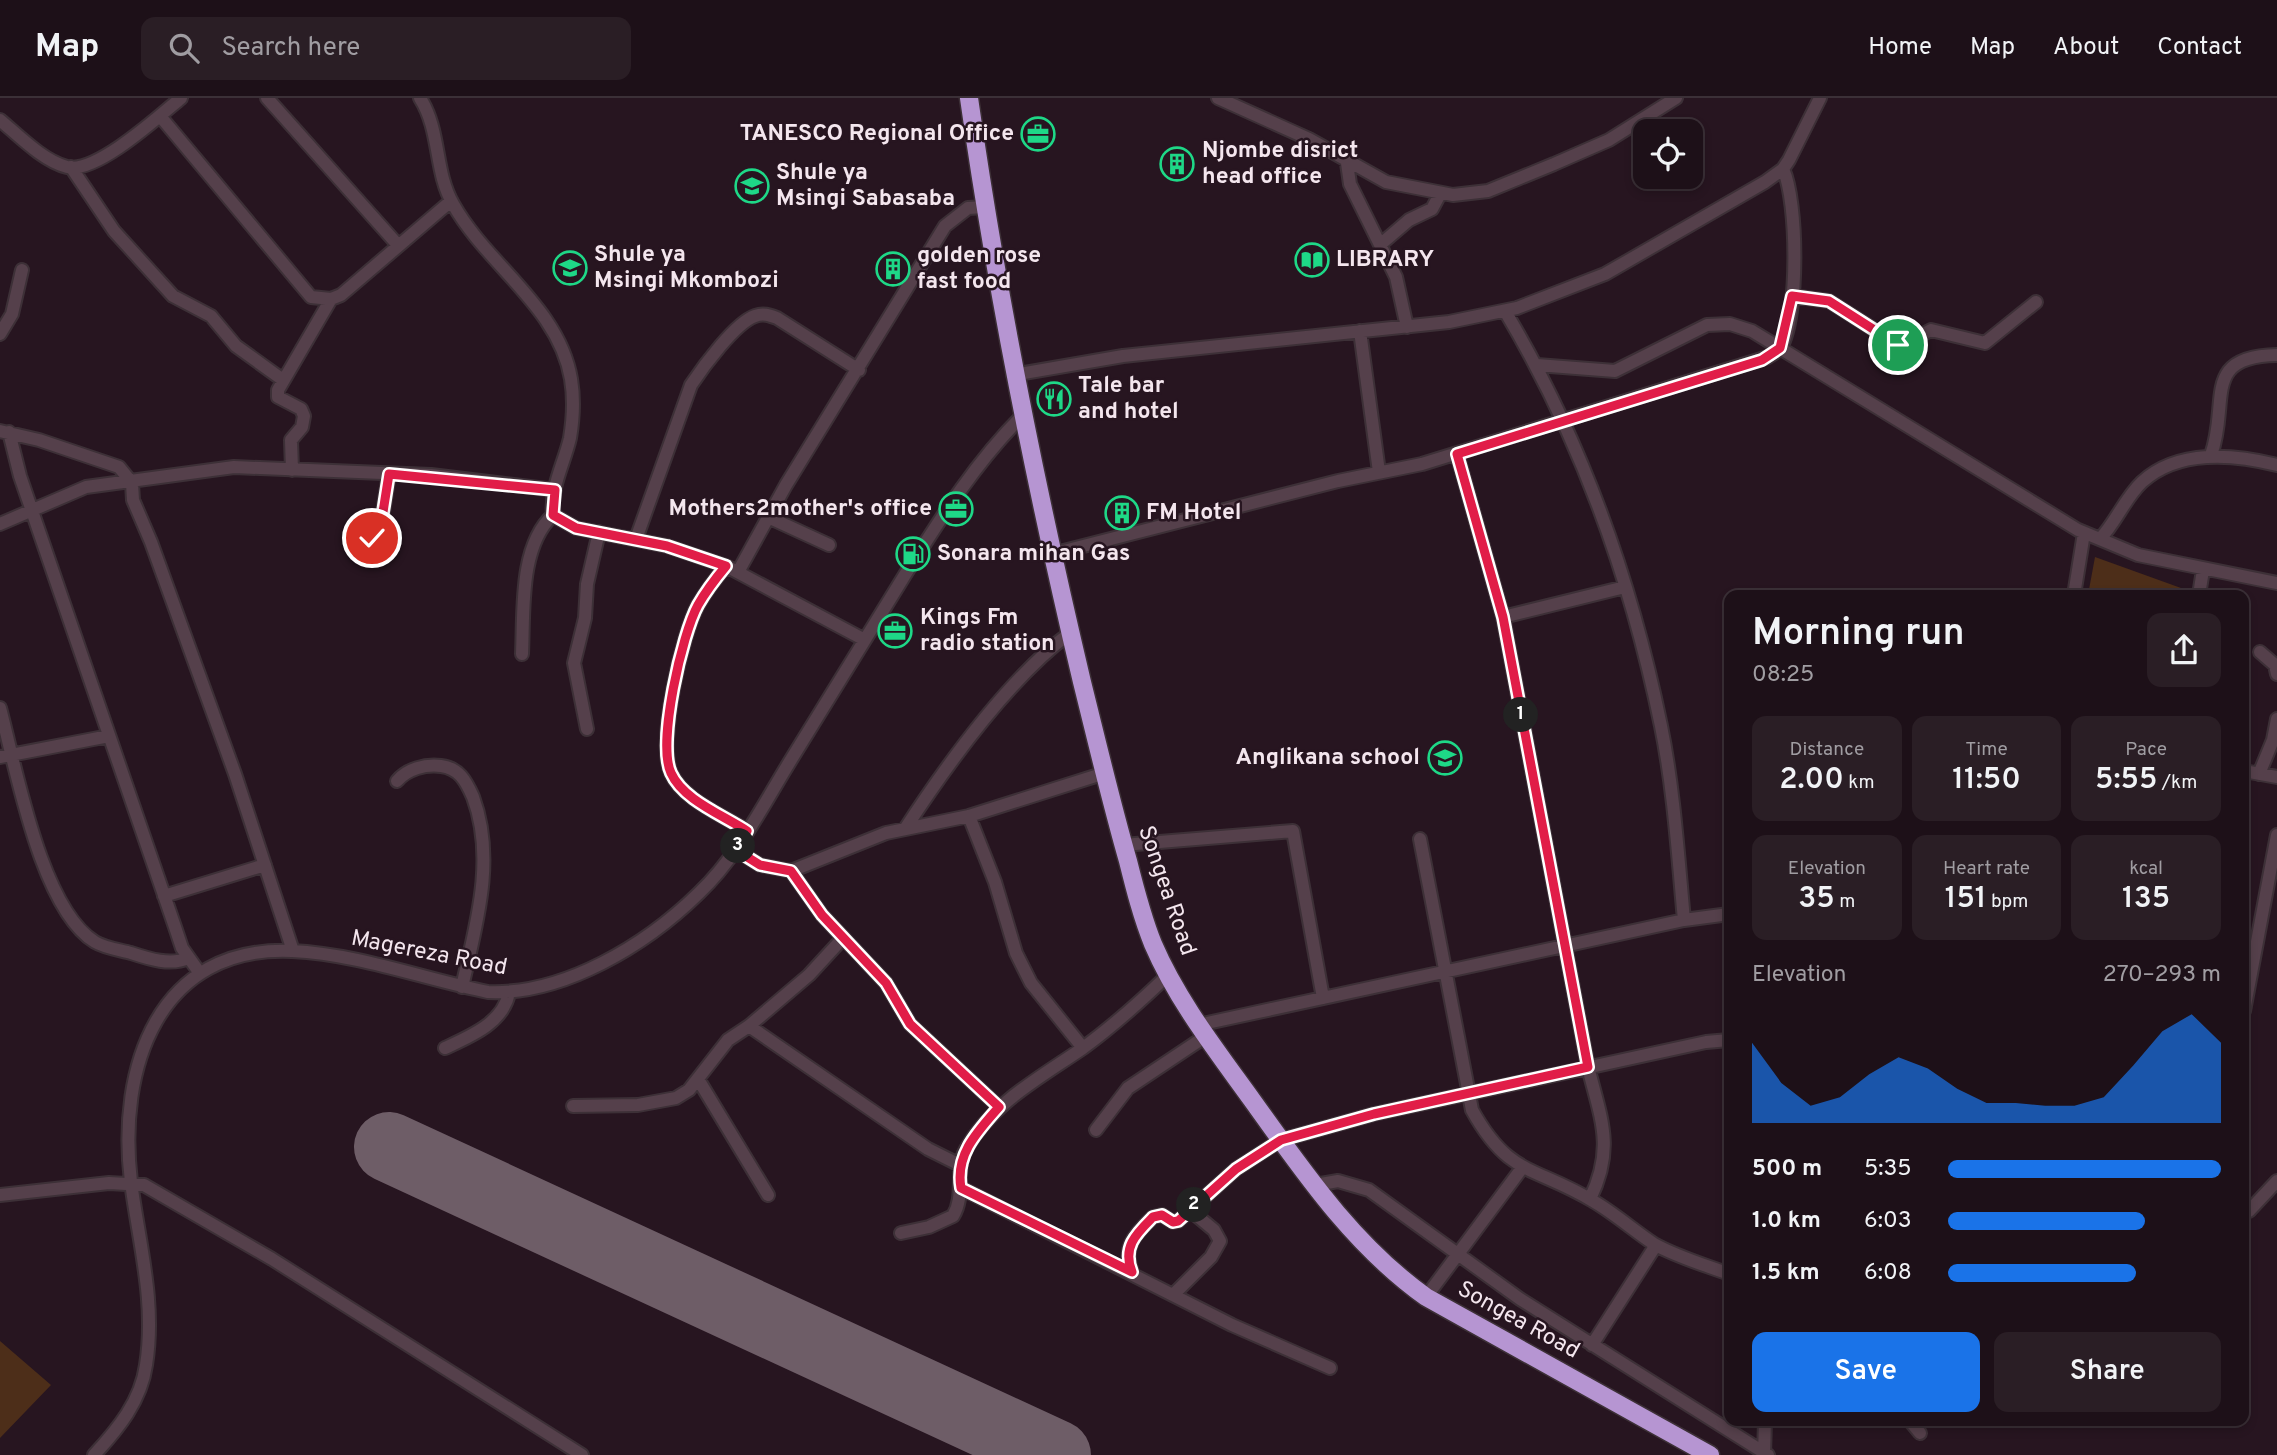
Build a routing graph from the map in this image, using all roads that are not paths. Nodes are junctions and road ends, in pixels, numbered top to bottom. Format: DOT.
graph roads {
  1 [pos="181,98"];
  2 [pos="267,98"];
  3 [pos="420,98"];
  4 [pos="969,98"];
  5 [pos="1218,98"];
  6 [pos="1676,98"];
  7 [pos="1819,98"];
  8 [pos="160,116"];
  9 [pos="0,120"];
  10 [pos="1347,163"];
  11 [pos="71,167"];
  12 [pos="1783,169"];
  13 [pos="1440,194"];
  14 [pos="451,201"];
  15 [pos="985,207"];
  16 [pos="397,244"];
  17 [pos="1381,244"];
  18 [pos="22,270"];
  19 [pos="1792,296"];
  20 [pos="331,299"];
  21 [pos="2036,302"];
  22 [pos="1505,311"];
  23 [pos="1407,327"];
  24 [pos="1360,331"];
  25 [pos="0,334"];
  26 [pos="1780,348"];
  27 [pos="2277,355"];
  28 [pos="1537,365"];
  29 [pos="859,370"];
  30 [pos="1013,375"];
  31 [pos="283,380"];
  32 [pos="1022,416"];
  33 [pos="1565,419"];
  34 [pos="4,432"];
  35 [pos="1457,454"];
  36 [pos="2211,456"];
  37 [pos="2277,465"];
  38 [pos="292,470"];
  39 [pos="1379,472"];
  40 [pos="389,474"];
  41 [pos="132,483"];
  42 [pos="555,490"];
  43 [pos="32,509"];
  44 [pos="553,515"];
  45 [pos="768,517"];
  46 [pos="0,524"];
  47 [pos="599,532"];
  48 [pos="2084,533"];
  49 [pos="372,538"];
  50 [pos="636,539"];
  51 [pos="2100,539"];
  52 [pos="829,545"];
  53 [pos="1052,554"];
  54 [pos="732,569"];
  55 [pos="2203,570"];
  56 [pos="2277,583"];
  57 [pos="1625,587"];
  58 [pos="2075,590"];
  59 [pos="2200,590"];
  60 [pos="1503,617"];
  61 [pos="1070,633"];
  62 [pos="863,639"];
  63 [pos="2260,652"];
  64 [pos="522,654"];
  65 [pos="2277,674"];
  66 [pos="0,708"];
  67 [pos="2277,719"];
  68 [pos="587,729"];
  69 [pos="109,736"];
  70 [pos="6,756"];
  71 [pos="2249,772"];
  72 [pos="1105,773"];
  73 [pos="2259,774"];
  74 [pos="2277,777"];
  75 [pos="397,781"];
  76 [pos="969,816"];
  77 [pos="905,829"];
  78 [pos="747,831"];
  79 [pos="2277,835"];
  80 [pos="1420,839"];
  81 [pos="1123,845"];
  82 [pos="736,850"];
  83 [pos="265,865"];
  84 [pos="791,871"];
  85 [pos="164,896"];
  86 [pos="1724,915"];
  87 [pos="1684,920"];
  88 [pos="843,938"];
  89 [pos="1567,947"];
  90 [pos="293,951"];
  91 [pos="188,958"];
  92 [pos="199,972"];
  93 [pos="1168,975"];
  94 [pos="1444,975"];
  95 [pos="2249,984"];
  96 [pos="462,987"];
  97 [pos="509,993"];
  98 [pos="1324,998"];
  99 [pos="749,1026"];
  100 [pos="1202,1030"];
  101 [pos="1724,1041"];
  102 [pos="445,1048"];
  103 [pos="1083,1048"];
  104 [pos="1588,1067"];
  105 [pos="698,1079"];
  106 [pos="1469,1094"];
  107 [pos="573,1105"];
  108 [pos="999,1107"];
  109 [pos="1096,1130"];
  110 [pos="1281,1140"];
  111 [pos="960,1165"];
  112 [pos="1522,1168"];
  113 [pos="2277,1181"];
  114 [pos="131,1182"];
  115 [pos="1315,1185"];
  116 [pos="961,1188"];
  117 [pos="0,1195"];
  118 [pos="768,1195"];
  119 [pos="1590,1199"];
  120 [pos="985,1202"];
  121 [pos="957,1210"];
  122 [pos="1190,1210"];
  123 [pos="2249,1211"];
  124 [pos="901,1233"];
  125 [pos="1656,1245"];
  126 [pos="1458,1255"];
  127 [pos="1132,1272"];
  128 [pos="1724,1272"];
  129 [pos="1174,1294"];
  130 [pos="1426,1297"];
  131 [pos="1592,1345"];
  132 [pos="1330,1368"];
  133 [pos="1765,1426"];
  134 [pos="1914,1426"];
  135 [pos="1920,1433"];
  136 [pos="1766,1454"];
  137 [pos="94,1455"];
  138 [pos="582,1455"];
  139 [pos="1710,1455"];
  1 -- 8 [label="street"];
  2 -- 16 [label="street"];
  3 -- 14 [label="street"];
  4 -- 15 [label="highway, Songea Road"];
  5 -- 10 [label="street"];
  6 -- 13 [label="street"];
  7 -- 12 [label="street"];
  8 -- 11 [label="street"];
  8 -- 20 [label="street"];
  9 -- 11 [label="street"];
  10 -- 13 [label="street"];
  10 -- 17 [label="street"];
  11 -- 31 [label="street"];
  12 -- 19 [label="street"];
  12 -- 22 [label="street"];
  13 -- 17 [label="street"];
  14 -- 16 [label="street"];
  14 -- 42 [label="street"];
  15 -- 29 [label="street"];
  15 -- 30 [label="highway, Songea Road"];
  16 -- 20 [label="street"];
  17 -- 23 [label="street"];
  18 -- 25 [label="street"];
  19 -- 21 [label="street"];
  19 -- 26 [label="street"];
  20 -- 31 [label="street"];
  22 -- 23 [label="street"];
  22 -- 28 [label="street"];
  23 -- 24 [label="street"];
  24 -- 30 [label="street"];
  24 -- 39 [label="street"];
  26 -- 28 [label="street"];
  26 -- 33 [label="street"];
  26 -- 48 [label="street"];
  27 -- 36 [label="street"];
  28 -- 33 [label="street"];
  29 -- 45 [label="street"];
  29 -- 50 [label="street"];
  30 -- 32 [label="highway, Songea Road"];
  31 -- 38 [label="street"];
  32 -- 53 [label="highway, Songea Road"];
  32 -- 62 [label="street, Magereza Road"];
  33 -- 35 [label="street"];
  33 -- 57 [label="street"];
  34 -- 41 [label="street"];
  34 -- 43 [label="street"];
  35 -- 39 [label="street"];
  35 -- 60 [label="street"];
  36 -- 37 [label="street"];
  36 -- 51 [label="street"];
  38 -- 40 [label="street"];
  38 -- 41 [label="street"];
  39 -- 53 [label="street"];
  40 -- 42 [label="street"];
  40 -- 49 [label="street"];
  41 -- 43 [label="street"];
  41 -- 83 [label="street"];
  42 -- 44 [label="street"];
  43 -- 46 [label="street"];
  43 -- 69 [label="street"];
  44 -- 47 [label="street"];
  44 -- 64 [label="street"];
  45 -- 52 [label="street"];
  45 -- 54 [label="street"];
  47 -- 50 [label="street"];
  47 -- 68 [label="street"];
  48 -- 51 [label="street"];
  48 -- 58 [label="street"];
  50 -- 54 [label="street"];
  51 -- 55 [label="street"];
  53 -- 61 [label="highway, Songea Road"];
  54 -- 62 [label="street"];
  54 -- 78 [label="street"];
  55 -- 56 [label="street"];
  55 -- 59 [label="street"];
  57 -- 60 [label="street"];
  57 -- 87 [label="street"];
  60 -- 89 [label="street"];
  61 -- 72 [label="highway, Songea Road"];
  61 -- 77 [label="street"];
  62 -- 78 [label="street, Magereza Road"];
  63 -- 65 [label="street"];
  66 -- 70 [label="street"];
  67 -- 73 [label="street"];
  69 -- 70 [label="street"];
  69 -- 85 [label="street"];
  70 -- 91 [label="street"];
  71 -- 73 [label="street"];
  72 -- 76 [label="street"];
  72 -- 81 [label="highway, Songea Road"];
  73 -- 74 [label="street"];
  75 -- 96 [label="street"];
  76 -- 77 [label="street"];
  76 -- 103 [label="street"];
  77 -- 84 [label="street"];
  78 -- 82 [label="street, Magereza Road"];
  79 -- 95 [label="street"];
  80 -- 94 [label="street"];
  81 -- 93 [label="highway, Songea Road"];
  81 -- 98 [label="street"];
  82 -- 84 [label="street"];
  82 -- 97 [label="street, Magereza Road"];
  83 -- 85 [label="street"];
  83 -- 90 [label="street"];
  84 -- 88 [label="street"];
  85 -- 91 [label="street"];
  86 -- 87 [label="street"];
  87 -- 89 [label="street"];
  88 -- 99 [label="street"];
  88 -- 108 [label="street"];
  89 -- 94 [label="street"];
  89 -- 104 [label="street"];
  90 -- 92 [label="street, Magereza Road"];
  90 -- 96 [label="street, Magereza Road"];
  91 -- 92 [label="street"];
  92 -- 114 [label="street, Magereza Road"];
  93 -- 100 [label="highway, Songea Road"];
  93 -- 103 [label="street"];
  94 -- 98 [label="street"];
  94 -- 106 [label="street"];
  96 -- 97 [label="street, Magereza Road"];
  97 -- 102 [label="street"];
  98 -- 100 [label="street"];
  99 -- 105 [label="street"];
  99 -- 111 [label="street"];
  100 -- 109 [label="street"];
  100 -- 110 [label="highway, Songea Road"];
  101 -- 104 [label="street"];
  103 -- 108 [label="street"];
  104 -- 106 [label="street"];
  104 -- 119 [label="street"];
  105 -- 107 [label="street"];
  105 -- 118 [label="street"];
  106 -- 110 [label="street"];
  106 -- 112 [label="street"];
  108 -- 111 [label="street"];
  110 -- 115 [label="highway, Songea Road"];
  110 -- 122 [label="street"];
  111 -- 116 [label="street"];
  112 -- 119 [label="street"];
  112 -- 126 [label="street"];
  113 -- 123 [label="street"];
  114 -- 117 [label="street"];
  114 -- 137 [label="street, Magereza Road"];
  114 -- 138 [label="street"];
  115 -- 126 [label="street"];
  115 -- 130 [label="highway, Songea Road"];
  116 -- 120 [label="street"];
  116 -- 121 [label="street"];
  119 -- 125 [label="street"];
  120 -- 121 [label="street"];
  120 -- 127 [label="street"];
  121 -- 124 [label="street"];
  122 -- 127 [label="street"];
  122 -- 129 [label="street"];
  125 -- 128 [label="street"];
  125 -- 131 [label="street"];
  126 -- 130 [label="street"];
  126 -- 131 [label="street"];
  127 -- 129 [label="street"];
  129 -- 132 [label="street"];
  130 -- 139 [label="highway, Songea Road"];
  131 -- 136 [label="street"];
  133 -- 136 [label="street"];
  134 -- 135 [label="street"];
}
